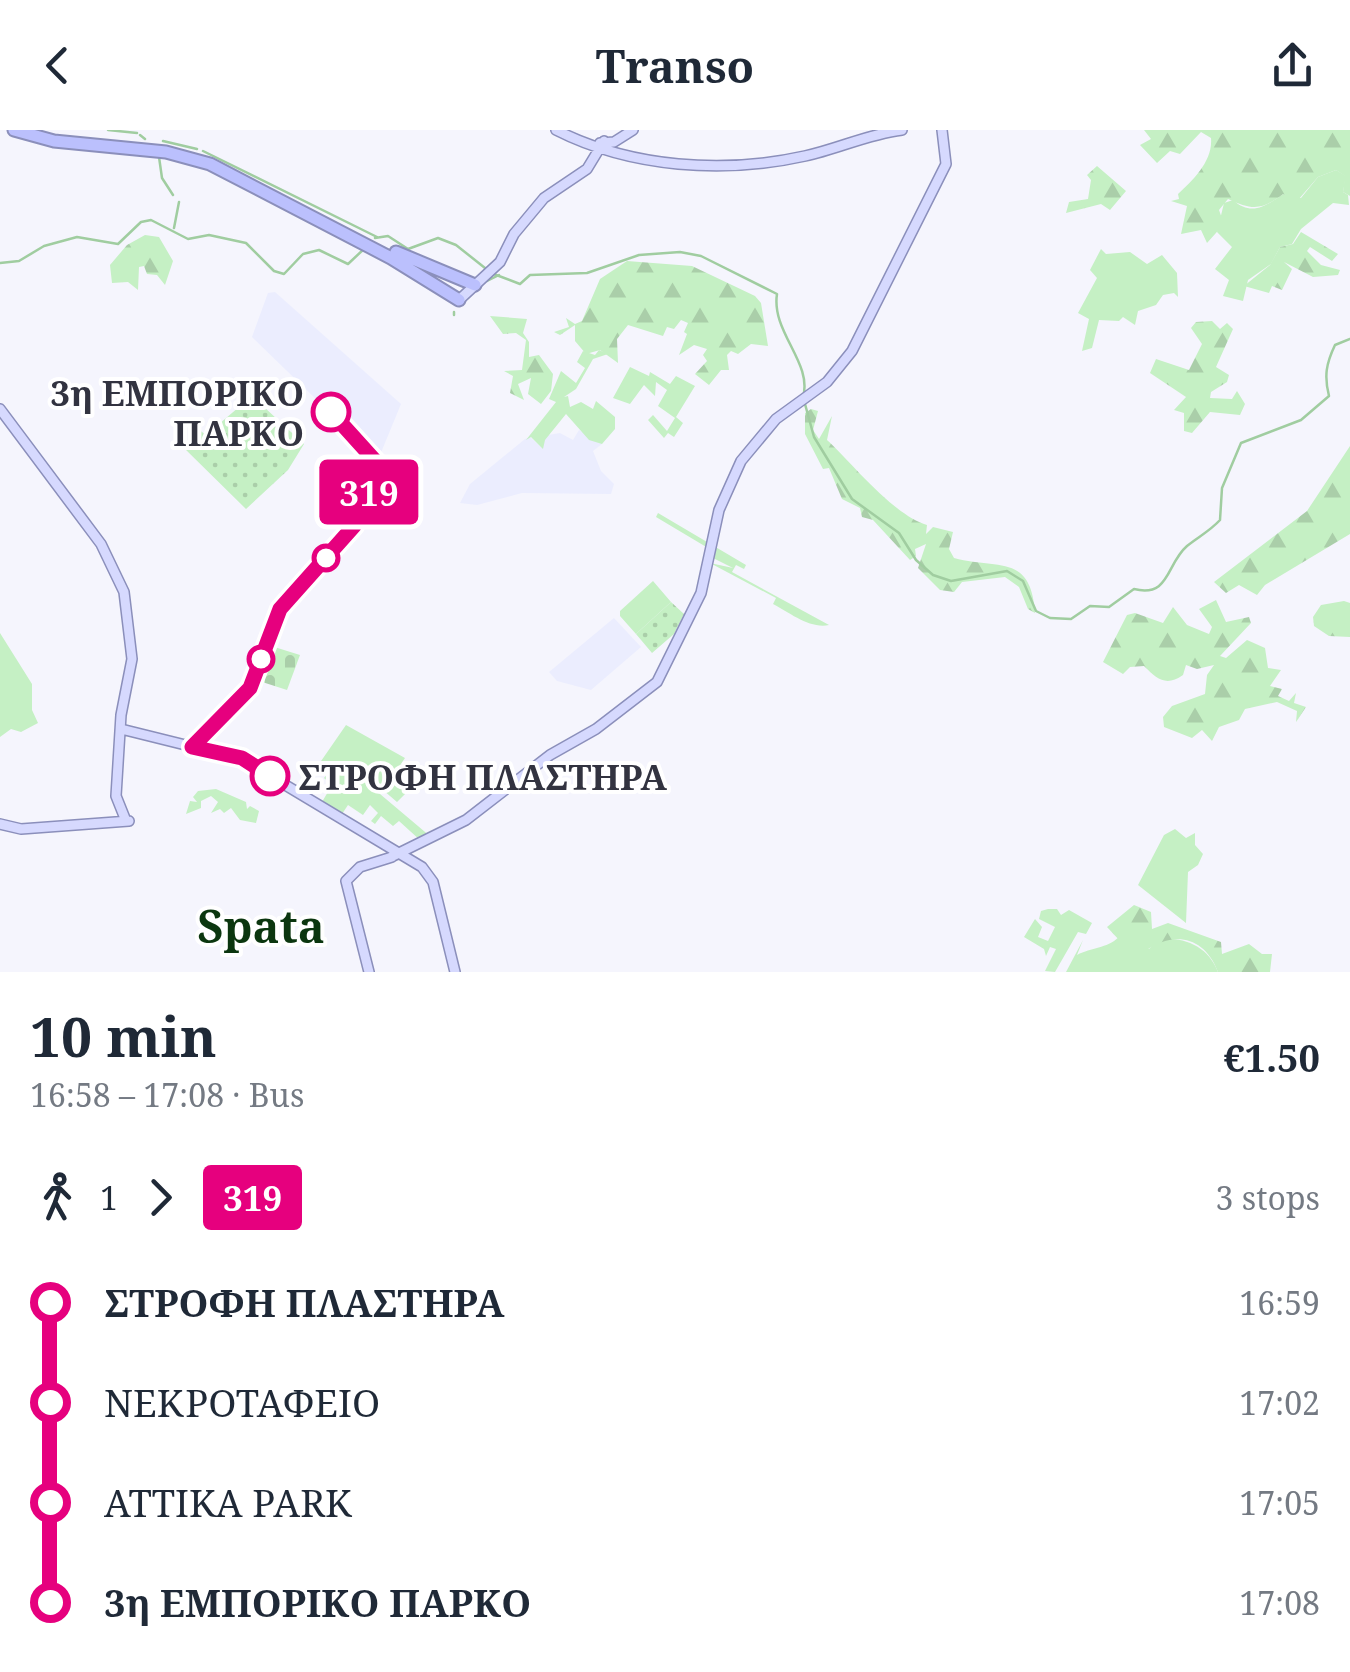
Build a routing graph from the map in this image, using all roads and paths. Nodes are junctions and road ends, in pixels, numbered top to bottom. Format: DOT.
graph roads {
  1 [pos="14,130"];
  2 [pos="36,130"];
  3 [pos="558,130"];
  4 [pos="633,130"];
  5 [pos="890,130"];
  6 [pos="902,130"];
  7 [pos="942,130"];
  8 [pos="0,131"];
  9 [pos="74,143"];
  10 [pos="599,147"];
  11 [pos="467,293"];
  12 [pos="0,410"];
  13 [pos="121,730"];
  14 [pos="0,824"];
  15 [pos="394,854"];
  16 [pos="370,972"];
  17 [pos="454,972"];
  1 -- 9 [label="highway"];
  2 -- 11 [label="highway"];
  3 -- 10 [label="main road"];
  4 -- 10 [label="main road"];
  5 -- 10 [label="main road"];
  6 -- 10 [label="main road"];
  7 -- 15 [label="main road"];
  8 -- 9 [label="highway"];
  9 -- 11 [label="highway"];
  10 -- 11 [label="main road"];
  12 -- 13 [label="main road"];
  13 -- 14 [label="main road"];
  13 -- 15 [label="main road"];
  15 -- 16 [label="main road"];
  15 -- 17 [label="main road"];
}
